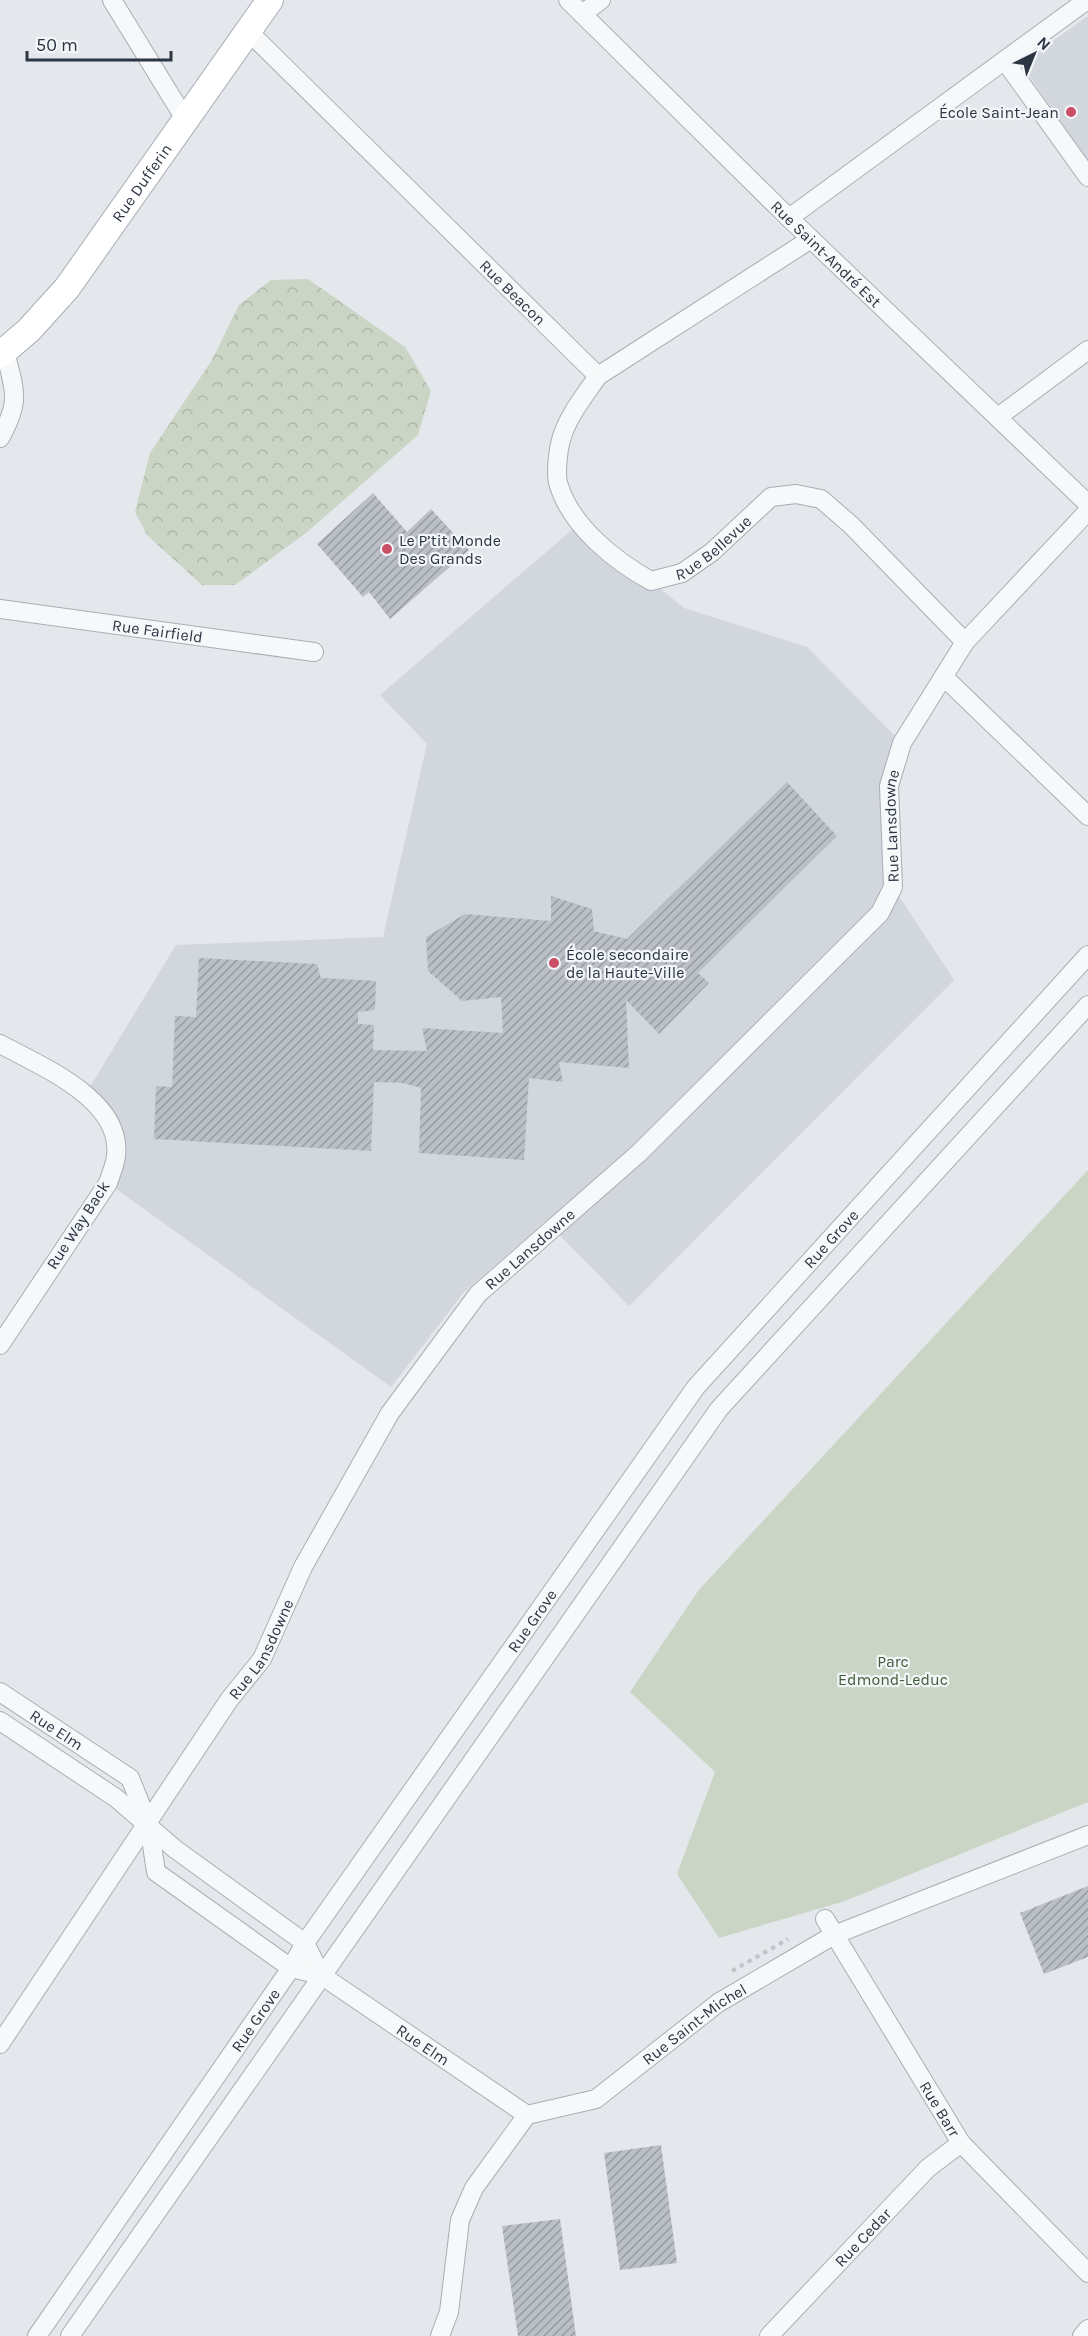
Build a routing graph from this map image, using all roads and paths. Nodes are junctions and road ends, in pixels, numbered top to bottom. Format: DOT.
graph roads {
  1 [pos="112,0"];
  2 [pos="270,0"];
  3 [pos="568,0"];
  4 [pos="601,0"];
  5 [pos="1087,0"];
  6 [pos="582,14"];
  7 [pos="248,32"];
  8 [pos="1005,62"];
  9 [pos="185,119"];
  10 [pos="1088,177"];
  11 [pos="789,218"];
  12 [pos="811,239"];
  13 [pos="1088,350"];
  14 [pos="2,354"];
  15 [pos="598,375"];
  16 [pos="998,417"];
  17 [pos="0,438"];
  18 [pos="1088,504"];
  19 [pos="1088,511"];
  20 [pos="0,609"];
  21 [pos="965,642"];
  22 [pos="314,652"];
  23 [pos="944,677"];
  24 [pos="1088,816"];
  25 [pos="1088,955"];
  26 [pos="1088,1005"];
  27 [pos="0,1044"];
  28 [pos="0,1345"];
  29 [pos="0,1692"];
  30 [pos="0,1721"];
  31 [pos="148,1825"];
  32 [pos="1088,1835"];
  33 [pos="829,1927"];
  34 [pos="305,1943"];
  35 [pos="291,1968"];
  36 [pos="321,1974"];
  37 [pos="0,2044"];
  38 [pos="527,2115"];
  39 [pos="961,2144"];
  40 [pos="1088,2273"];
  41 [pos="1088,2329"];
  42 [pos="36,2336"];
  43 [pos="70,2336"];
  44 [pos="440,2336"];
  45 [pos="769,2336"];
  46 [pos="1082,2336"];
  1 -- 9 [label="street"];
  2 -- 7 [label="main road, Rue Dufferin"];
  3 -- 6 [label="street, Rue Saint-André Est"];
  4 -- 6 [label="street"];
  5 -- 8 [label="street"];
  6 -- 11 [label="street, Rue Saint-André Est"];
  7 -- 9 [label="main road, Rue Dufferin"];
  7 -- 15 [label="street, Rue Beacon"];
  8 -- 10 [label="street"];
  8 -- 11 [label="street"];
  9 -- 14 [label="main road, Rue Dufferin"];
  11 -- 12 [label="street, Rue Saint-André Est"];
  12 -- 15 [label="street"];
  12 -- 16 [label="street, Rue Saint-André Est"];
  13 -- 16 [label="street"];
  14 -- 17 [label="street"];
  15 -- 21 [label="street, Rue Bellevue"];
  16 -- 18 [label="street, Rue Saint-André Est"];
  19 -- 21 [label="street, Rue Lansdowne"];
  20 -- 22 [label="street, Rue Fairfield"];
  21 -- 23 [label="street, Rue Lansdowne"];
  23 -- 24 [label="street"];
  23 -- 31 [label="street, Rue Lansdowne"];
  25 -- 34 [label="street, Rue Grove"];
  26 -- 36 [label="street, Rue Grove"];
  27 -- 28 [label="street, Rue Way Back"];
  29 -- 31 [label="street, Rue Elm"];
  30 -- 31 [label="street, Rue Elm"];
  31 -- 34 [label="street, Rue Elm"];
  31 -- 35 [label="street, Rue Elm"];
  31 -- 37 [label="street, Rue Lansdowne"];
  32 -- 33 [label="street, Rue Saint-Michel"];
  33 -- 38 [label="street, Rue Saint-Michel"];
  33 -- 39 [label="street, Rue Barr"];
  34 -- 35 [label="street, Rue Grove"];
  34 -- 36 [label="street, Rue Elm"];
  35 -- 36 [label="street, Rue Elm"];
  35 -- 42 [label="street, Rue Grove"];
  36 -- 38 [label="street, Rue Elm"];
  36 -- 43 [label="street, Rue Grove"];
  38 -- 44 [label="street"];
  39 -- 40 [label="street, Rue Barr"];
  39 -- 45 [label="street, Rue Cedar"];
  41 -- 46 [label="street"];
}
